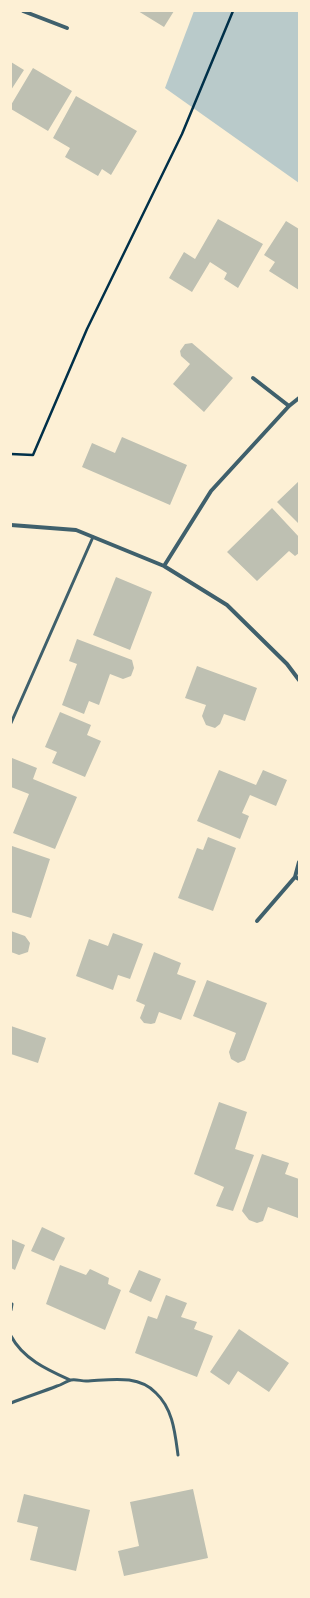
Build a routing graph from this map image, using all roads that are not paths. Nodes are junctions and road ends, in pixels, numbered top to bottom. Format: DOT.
graph roads {
  1 [pos="23,11"];
  2 [pos="67,28"];
  3 [pos="253,378"];
  4 [pos="299,398"];
  5 [pos="289,406"];
  6 [pos="11,525"];
  7 [pos="93,537"];
  8 [pos="164,566"];
  9 [pos="299,680"];
  10 [pos="11,722"];
  11 [pos="299,862"];
  12 [pos="297,878"];
  13 [pos="257,921"];
  14 [pos="12,1304"];
  15 [pos="11,1310"];
  16 [pos="11,1336"];
  17 [pos="70,1380"];
  18 [pos="11,1403"];
  19 [pos="178,1455"];
  1 -- 2 [label="street"];
  3 -- 5 [label="street"];
  4 -- 5 [label="street"];
  5 -- 8 [label="street"];
  6 -- 7 [label="street"];
  7 -- 8 [label="street"];
  7 -- 10 [label="lane"];
  8 -- 9 [label="street"];
  11 -- 12 [label="street"];
  12 -- 13 [label="street"];
  14 -- 15 [label="lane"];
  16 -- 17 [label="lane"];
  17 -- 18 [label="lane"];
  17 -- 19 [label="lane"];
}
